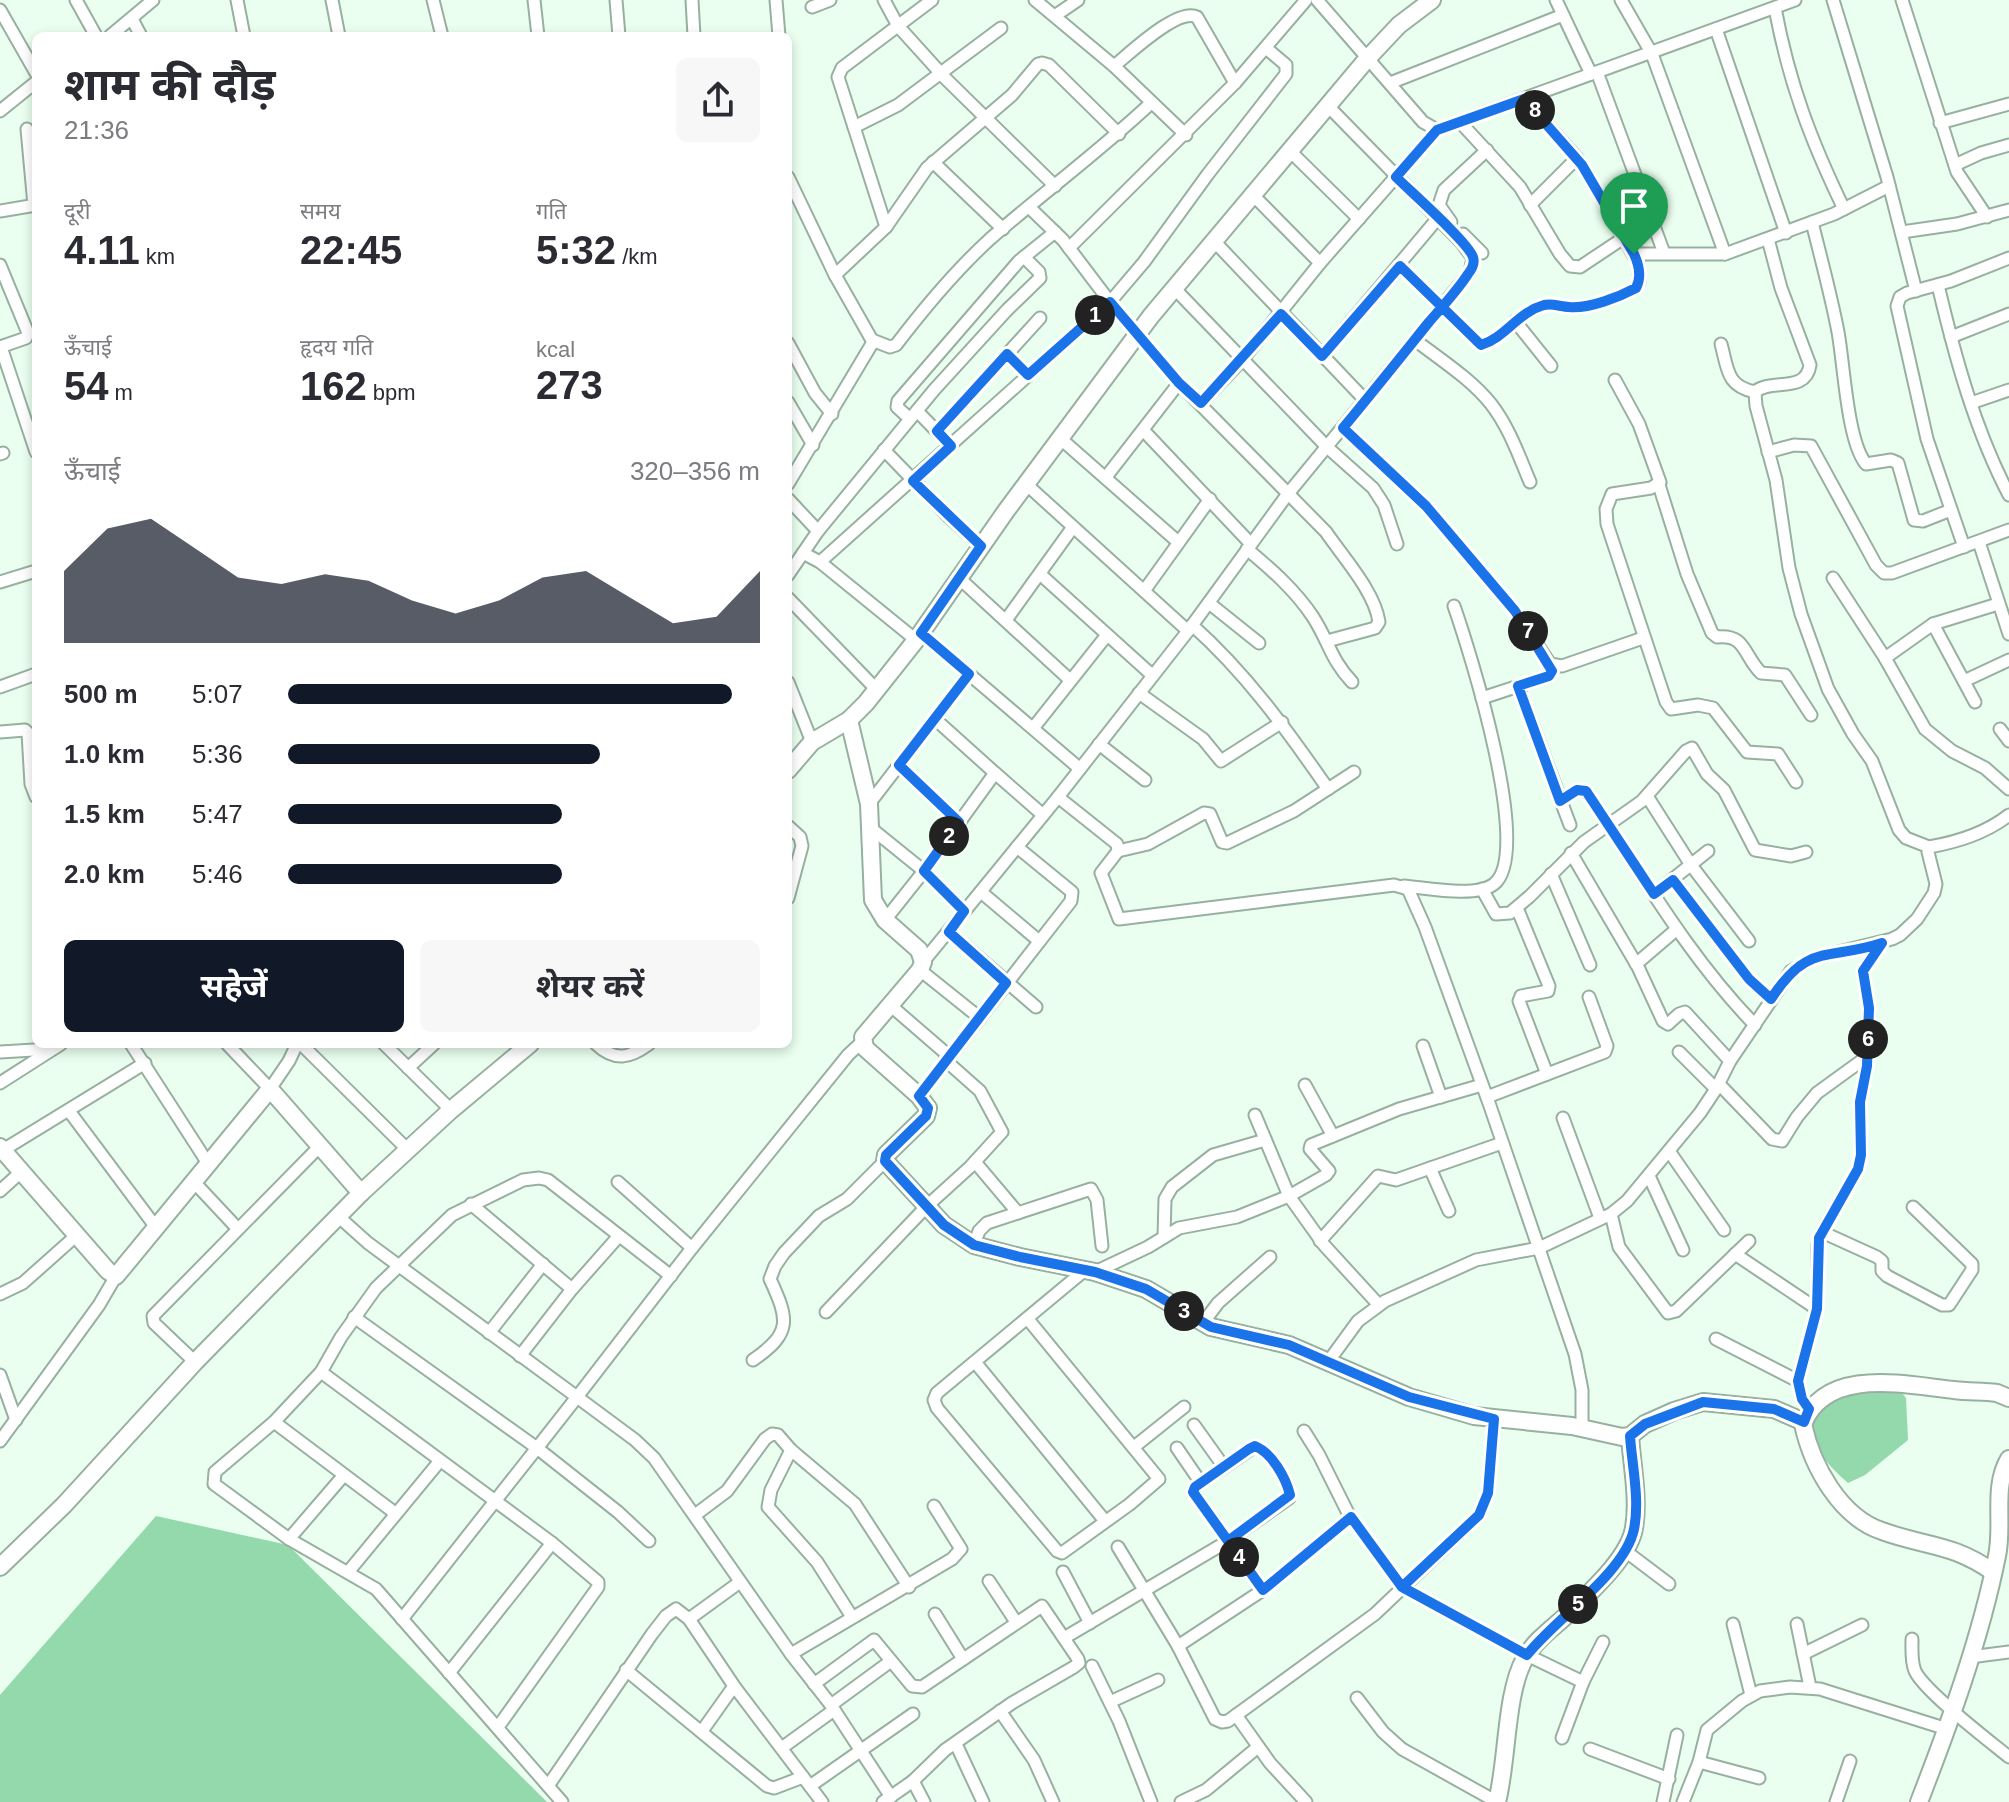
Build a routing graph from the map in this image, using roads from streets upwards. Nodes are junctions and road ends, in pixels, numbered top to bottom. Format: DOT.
graph roads {
  1 [pos="76,0"];
  2 [pos="153,0"];
  3 [pos="237,0"];
  4 [pos="332,0"];
  5 [pos="433,0"];
  6 [pos="534,0"];
  7 [pos="616,0"];
  8 [pos="692,0"];
  9 [pos="776,0"];
  10 [pos="830,0"];
  11 [pos="884,0"];
  12 [pos="932,0"];
  13 [pos="1035,0"];
  14 [pos="1078,0"];
  15 [pos="1306,0"];
  16 [pos="1317,0"];
  17 [pos="1432,0"];
  18 [pos="1556,0"];
  19 [pos="1621,0"];
  20 [pos="1795,0"];
  21 [pos="1833,0"];
  22 [pos="1902,0"];
  23 [pos="812,7"];
  24 [pos="1775,8"];
  25 [pos="0,10"];
  26 [pos="1056,15"];
  27 [pos="1563,15"];
  28 [pos="132,19"];
  29 [pos="898,26"];
  30 [pos="1001,28"];
  31 [pos="1716,29"];
  32 [pos="94,32"];
  33 [pos="115,32"];
  34 [pos="139,32"];
  35 [pos="243,32"];
  36 [pos="338,32"];
  37 [pos="441,32"];
  38 [pos="538,32"];
  39 [pos="619,32"];
  40 [pos="694,32"];
  41 [pos="779,32"];
  42 [pos="1266,48"];
  43 [pos="1652,54"];
  44 [pos="1367,59"];
  45 [pos="32,66"];
  46 [pos="1114,66"];
  47 [pos="941,73"];
  48 [pos="1594,73"];
  49 [pos="1235,83"];
  50 [pos="1390,83"];
  51 [pos="32,85"];
  52 [pos="1524,99"];
  53 [pos="1151,103"];
  54 [pos="2009,104"];
  55 [pos="1327,105"];
  56 [pos="0,111"];
  57 [pos="984,118"];
  58 [pos="1460,122"];
  59 [pos="1940,123"];
  60 [pos="854,127"];
  61 [pos="27,129"];
  62 [pos="1437,130"];
  63 [pos="1119,134"];
  64 [pos="1186,135"];
  65 [pos="2009,145"];
  66 [pos="1487,150"];
  67 [pos="1290,151"];
  68 [pos="1577,158"];
  69 [pos="933,162"];
  70 [pos="1955,165"];
  71 [pos="32,176"];
  72 [pos="1396,177"];
  73 [pos="792,185"];
  74 [pos="1055,186"];
  75 [pos="1889,186"];
  76 [pos="1252,194"];
  77 [pos="1530,205"];
  78 [pos="32,206"];
  79 [pos="1030,208"];
  80 [pos="1844,209"];
  81 [pos="2009,210"];
  82 [pos="0,211"];
  83 [pos="1987,217"];
  84 [pos="1438,218"];
  85 [pos="1359,219"];
  86 [pos="1812,222"];
  87 [pos="886,227"];
  88 [pos="1003,229"];
  89 [pos="1055,232"];
  90 [pos="1902,232"];
  91 [pos="1786,233"];
  92 [pos="1622,239"];
  93 [pos="1768,239"];
  94 [pos="1213,240"];
  95 [pos="1069,248"];
  96 [pos="1482,253"];
  97 [pos="1664,253"];
  98 [pos="1634,254"];
  99 [pos="1725,254"];
  100 [pos="1024,257"];
  101 [pos="2009,258"];
  102 [pos="1320,263"];
  103 [pos="0,265"];
  104 [pos="1400,266"];
  105 [pos="835,275"];
  106 [pos="1938,285"];
  107 [pos="1175,289"];
  108 [pos="1916,291"];
  109 [pos="1110,302"];
  110 [pos="1442,307"];
  111 [pos="1281,314"];
  112 [pos="2009,314"];
  113 [pos="1040,318"];
  114 [pos="1515,321"];
  115 [pos="1137,334"];
  116 [pos="1951,337"];
  117 [pos="872,340"];
  118 [pos="1415,340"];
  119 [pos="1721,344"];
  120 [pos="1,347"];
  121 [pos="792,350"];
  122 [pos="1007,354"];
  123 [pos="1322,356"];
  124 [pos="1242,360"];
  125 [pos="1551,366"];
  126 [pos="1028,375"];
  127 [pos="1615,380"];
  128 [pos="1179,383"];
  129 [pos="2009,390"];
  130 [pos="1755,392"];
  131 [pos="1365,400"];
  132 [pos="1201,403"];
  133 [pos="1971,403"];
  134 [pos="792,409"];
  135 [pos="832,414"];
  136 [pos="913,415"];
  137 [pos="1343,428"];
  138 [pos="937,431"];
  139 [pos="1144,431"];
  140 [pos="1061,439"];
  141 [pos="32,440"];
  142 [pos="813,445"];
  143 [pos="951,446"];
  144 [pos="1327,447"];
  145 [pos="884,450"];
  146 [pos="1768,452"];
  147 [pos="1106,477"];
  148 [pos="792,478"];
  149 [pos="1530,482"];
  150 [pos="915,484"];
  151 [pos="1026,484"];
  152 [pos="1659,485"];
  153 [pos="1287,495"];
  154 [pos="2009,495"];
  155 [pos="1210,499"];
  156 [pos="792,503"];
  157 [pos="1951,510"];
  158 [pos="1073,527"];
  159 [pos="2009,530"];
  160 [pos="818,531"];
  161 [pos="1177,541"];
  162 [pos="1979,542"];
  163 [pos="1397,544"];
  164 [pos="981,546"];
  165 [pos="1249,546"];
  166 [pos="1964,547"];
  167 [pos="803,553"];
  168 [pos="820,562"];
  169 [pos="792,569"];
  170 [pos="32,572"];
  171 [pos="1040,574"];
  172 [pos="959,578"];
  173 [pos="1833,578"];
  174 [pos="0,582"];
  175 [pos="1144,591"];
  176 [pos="792,603"];
  177 [pos="1209,603"];
  178 [pos="1998,604"];
  179 [pos="1454,606"];
  180 [pos="1006,620"];
  181 [pos="1933,624"];
  182 [pos="1190,628"];
  183 [pos="2009,634"];
  184 [pos="1107,635"];
  185 [pos="918,636"];
  186 [pos="1643,638"];
  187 [pos="1327,641"];
  188 [pos="1259,643"];
  189 [pos="1885,658"];
  190 [pos="2009,660"];
  191 [pos="1550,664"];
  192 [pos="969,674"];
  193 [pos="32,675"];
  194 [pos="1152,675"];
  195 [pos="1070,680"];
  196 [pos="1964,681"];
  197 [pos="1352,682"];
  198 [pos="1518,686"];
  199 [pos="0,687"];
  200 [pos="876,689"];
  201 [pos="792,692"];
  202 [pos="1139,693"];
  203 [pos="1482,698"];
  204 [pos="1975,702"];
  205 [pos="1811,715"];
  206 [pos="935,719"];
  207 [pos="849,720"];
  208 [pos="1282,722"];
  209 [pos="1034,727"];
  210 [pos="2000,729"];
  211 [pos="0,732"];
  212 [pos="2009,741"];
  213 [pos="812,742"];
  214 [pos="1099,744"];
  215 [pos="792,765"];
  216 [pos="899,765"];
  217 [pos="1079,768"];
  218 [pos="1354,772"];
  219 [pos="995,773"];
  220 [pos="1145,780"];
  221 [pos="1796,782"];
  222 [pos="32,787"];
  223 [pos="1328,789"];
  224 [pos="2009,789"];
  225 [pos="1647,796"];
  226 [pos="1058,797"];
  227 [pos="1560,801"];
  228 [pos="869,804"];
  229 [pos="1043,815"];
  230 [pos="2009,815"];
  231 [pos="959,822"];
  232 [pos="1570,825"];
  233 [pos="1607,825"];
  234 [pos="872,829"];
  235 [pos="792,830"];
  236 [pos="1017,847"];
  237 [pos="1929,847"];
  238 [pos="1118,851"];
  239 [pos="1708,851"];
  240 [pos="1806,852"];
  241 [pos="1571,853"];
  242 [pos="1691,865"];
  243 [pos="924,871"];
  244 [pos="1551,874"];
  245 [pos="1673,880"];
  246 [pos="792,882"];
  247 [pos="1403,885"];
  248 [pos="1482,889"];
  249 [pos="981,892"];
  250 [pos="1654,894"];
  251 [pos="1517,908"];
  252 [pos="964,911"];
  253 [pos="885,920"];
  254 [pos="1677,929"];
  255 [pos="949,932"];
  256 [pos="1039,941"];
  257 [pos="1749,941"];
  258 [pos="1882,943"];
  259 [pos="1636,964"];
  260 [pos="1590,965"];
  261 [pos="922,966"];
  262 [pos="1006,983"];
  263 [pos="1589,997"];
  264 [pos="1771,999"];
  265 [pos="890,1005"];
  266 [pos="1036,1007"];
  267 [pos="980,1018"];
  268 [pos="1755,1025"];
  269 [pos="863,1041"];
  270 [pos="1423,1046"];
  271 [pos="37,1048"];
  272 [pos="53,1048"];
  273 [pos="134,1048"];
  274 [pos="231,1048"];
  275 [pos="297,1048"];
  276 [pos="303,1048"];
  277 [pos="388,1048"];
  278 [pos="430,1048"];
  279 [pos="525,1048"];
  280 [pos="601,1048"];
  281 [pos="644,1048"];
  282 [pos="0,1052"];
  283 [pos="1679,1052"];
  284 [pos="1868,1056"];
  285 [pos="947,1058"];
  286 [pos="1730,1061"];
  287 [pos="145,1063"];
  288 [pos="408,1068"];
  289 [pos="1547,1074"];
  290 [pos="0,1083"];
  291 [pos="1305,1085"];
  292 [pos="1482,1085"];
  293 [pos="1717,1086"];
  294 [pos="270,1089"];
  295 [pos="919,1096"];
  296 [pos="1441,1097"];
  297 [pos="1487,1097"];
  298 [pos="451,1110"];
  299 [pos="69,1111"];
  300 [pos="1255,1115"];
  301 [pos="1563,1118"];
  302 [pos="1333,1136"];
  303 [pos="1265,1140"];
  304 [pos="1502,1143"];
  305 [pos="319,1147"];
  306 [pos="1,1149"];
  307 [pos="407,1149"];
  308 [pos="1669,1151"];
  309 [pos="885,1161"];
  310 [pos="975,1162"];
  311 [pos="209,1165"];
  312 [pos="1430,1168"];
  313 [pos="22,1171"];
  314 [pos="1649,1176"];
  315 [pos="194,1182"];
  316 [pos="618,1182"];
  317 [pos="0,1191"];
  318 [pos="361,1193"];
  319 [pos="1289,1196"];
  320 [pos="471,1204"];
  321 [pos="927,1206"];
  322 [pos="1913,1207"];
  323 [pos="1449,1211"];
  324 [pos="1018,1213"];
  325 [pos="1605,1216"];
  326 [pos="344,1222"];
  327 [pos="155,1226"];
  328 [pos="238,1229"];
  329 [pos="1724,1230"];
  330 [pos="1822,1232"];
  331 [pos="78,1234"];
  332 [pos="618,1237"];
  333 [pos="1164,1237"];
  334 [pos="1320,1241"];
  335 [pos="1749,1241"];
  336 [pos="974,1245"];
  337 [pos="1102,1246"];
  338 [pos="692,1248"];
  339 [pos="1539,1248"];
  340 [pos="1683,1250"];
  341 [pos="1735,1254"];
  342 [pos="1270,1257"];
  343 [pos="543,1264"];
  344 [pos="399,1265"];
  345 [pos="1090,1271"];
  346 [pos="116,1276"];
  347 [pos="671,1276"];
  348 [pos="572,1289"];
  349 [pos="0,1294"];
  350 [pos="1378,1304"];
  351 [pos="1817,1309"];
  352 [pos="826,1312"];
  353 [pos="354,1317"];
  354 [pos="1027,1318"];
  355 [pos="1203,1323"];
  356 [pos="489,1333"];
  357 [pos="1716,1339"];
  358 [pos="520,1356"];
  359 [pos="753,1360"];
  360 [pos="195,1362"];
  361 [pos="975,1362"];
  362 [pos="1328,1362"];
  363 [pos="321,1372"];
  364 [pos="0,1375"];
  365 [pos="1798,1381"];
  366 [pos="577,1397"];
  367 [pos="2009,1398"];
  368 [pos="1184,1407"];
  369 [pos="1807,1416"];
  370 [pos="1494,1419"];
  371 [pos="16,1420"];
  372 [pos="274,1422"];
  373 [pos="1194,1425"];
  374 [pos="1582,1429"];
  375 [pos="1304,1431"];
  376 [pos="1630,1436"];
  377 [pos="0,1441"];
  378 [pos="1134,1447"];
  379 [pos="537,1448"];
  380 [pos="1177,1448"];
  381 [pos="791,1450"];
  382 [pos="2009,1459"];
  383 [pos="439,1462"];
  384 [pos="1224,1467"];
  385 [pos="344,1475"];
  386 [pos="1201,1483"];
  387 [pos="495,1501"];
  388 [pos="934,1506"];
  389 [pos="395,1513"];
  390 [pos="695,1515"];
  391 [pos="1351,1517"];
  392 [pos="1105,1521"];
  393 [pos="289,1539"];
  394 [pos="649,1541"];
  395 [pos="1228,1541"];
  396 [pos="552,1543"];
  397 [pos="1118,1547"];
  398 [pos="1624,1550"];
  399 [pos="0,1567"];
  400 [pos="349,1571"];
  401 [pos="1063,1572"];
  402 [pos="1993,1572"];
  403 [pos="989,1581"];
  404 [pos="740,1582"];
  405 [pos="1669,1584"];
  406 [pos="909,1587"];
  407 [pos="1402,1587"];
  408 [pos="1146,1590"];
  409 [pos="1263,1590"];
  410 [pos="935,1614"];
  411 [pos="852,1617"];
  412 [pos="402,1619"];
  413 [pos="689,1619"];
  414 [pos="1016,1622"];
  415 [pos="1090,1623"];
  416 [pos="1733,1624"];
  417 [pos="1797,1624"];
  418 [pos="1862,1625"];
  419 [pos="1064,1638"];
  420 [pos="1912,1639"];
  421 [pos="1603,1642"];
  422 [pos="1178,1646"];
  423 [pos="2009,1652"];
  424 [pos="791,1654"];
  425 [pos="1803,1654"];
  426 [pos="1527,1655"];
  427 [pos="1970,1657"];
  428 [pos="963,1659"];
  429 [pos="891,1661"];
  430 [pos="1092,1666"];
  431 [pos="626,1670"];
  432 [pos="449,1673"];
  433 [pos="1158,1680"];
  434 [pos="1583,1682"];
  435 [pos="814,1684"];
  436 [pos="734,1686"];
  437 [pos="1810,1687"];
  438 [pos="1751,1695"];
  439 [pos="1357,1698"];
  440 [pos="1110,1702"];
  441 [pos="832,1707"];
  442 [pos="1953,1709"];
  443 [pos="1000,1711"];
  444 [pos="913,1714"];
  445 [pos="1236,1715"];
  446 [pos="498,1727"];
  447 [pos="1947,1729"];
  448 [pos="702,1731"];
  449 [pos="1677,1735"];
  450 [pos="1562,1738"];
  451 [pos="956,1744"];
  452 [pos="783,1747"];
  453 [pos="1258,1747"];
  454 [pos="1590,1749"];
  455 [pos="862,1751"];
  456 [pos="2009,1757"];
  457 [pos="1850,1761"];
  458 [pos="1699,1762"];
  459 [pos="1759,1778"];
  460 [pos="1669,1779"];
  461 [pos="913,1781"];
  462 [pos="806,1782"];
  463 [pos="548,1786"];
  464 [pos="887,1800"];
  465 [pos="1668,1800"];
  466 [pos="818,1801"];
  467 [pos="562,1802"];
  468 [pos="924,1802"];
  469 [pos="983,1802"];
  470 [pos="1053,1802"];
  471 [pos="1151,1802"];
  472 [pos="1181,1802"];
  473 [pos="1306,1802"];
  474 [pos="1497,1802"];
  475 [pos="1683,1802"];
  476 [pos="1836,1802"];
  477 [pos="1919,1802"];
  1 -- 32 [label="street"];
  2 -- 28 [label="street"];
  3 -- 35 [label="street"];
  4 -- 36 [label="street"];
  5 -- 37 [label="street"];
  6 -- 38 [label="street"];
  7 -- 39 [label="street"];
  8 -- 40 [label="street"];
  9 -- 41 [label="street"];
  10 -- 23 [label="street"];
  11 -- 29 [label="street"];
  12 -- 29 [label="street"];
  13 -- 26 [label="street"];
  14 -- 26 [label="street"];
  15 -- 42 [label="street"];
  16 -- 44 [label="street"];
  17 -- 44 [label="street"];
  18 -- 27 [label="street"];
  19 -- 43 [label="street"];
  20 -- 24 [label="street"];
  21 -- 75 [label="street"];
  22 -- 59 [label="street"];
  24 -- 31 [label="street"];
  24 -- 80 [label="street"];
  25 -- 45 [label="street"];
  26 -- 46 [label="street"];
  27 -- 48 [label="street"];
  27 -- 50 [label="street"];
  28 -- 33 [label="street"];
  28 -- 34 [label="street"];
  29 -- 47 [label="street"];
  29 -- 60 [label="street"];
  30 -- 47 [label="street"];
  31 -- 43 [label="street"];
  31 -- 91 [label="street"];
  42 -- 49 [label="street"];
  42 -- 109 [label="street"];
  43 -- 48 [label="street"];
  43 -- 99 [label="street"];
  44 -- 50 [label="street"];
  44 -- 55 [label="street"];
  46 -- 49 [label="street"];
  46 -- 53 [label="street"];
  47 -- 57 [label="street"];
  47 -- 60 [label="street"];
  48 -- 52 [label="street"];
  48 -- 97 [label="street"];
  49 -- 64 [label="street"];
  50 -- 62 [label="street"];
  51 -- 56 [label="street"];
  52 -- 58 [label="street"];
  52 -- 68 [label="street"];
  53 -- 63 [label="street"];
  53 -- 64 [label="street"];
  54 -- 59 [label="street"];
  55 -- 67 [label="street"];
  55 -- 72 [label="street"];
  57 -- 63 [label="street"];
  57 -- 69 [label="street"];
  57 -- 74 [label="street"];
  58 -- 62 [label="street"];
  58 -- 66 [label="street"];
  59 -- 70 [label="street"];
  60 -- 87 [label="street"];
  61 -- 71 [label="street"];
  62 -- 72 [label="street"];
  63 -- 74 [label="street"];
  64 -- 95 [label="street"];
  65 -- 70 [label="street"];
  66 -- 77 [label="street"];
  66 -- 96 [label="street"];
  67 -- 76 [label="street"];
  67 -- 85 [label="street"];
  68 -- 77 [label="street"];
  68 -- 92 [label="street"];
  69 -- 87 [label="street"];
  69 -- 88 [label="street"];
  70 -- 83 [label="street"];
  72 -- 84 [label="street"];
  72 -- 85 [label="street"];
  73 -- 105 [label="street"];
  74 -- 79 [label="street"];
  75 -- 80 [label="street"];
  75 -- 90 [label="street"];
  76 -- 94 [label="street"];
  76 -- 102 [label="street"];
  77 -- 92 [label="street"];
  78 -- 82 [label="street"];
  79 -- 88 [label="street"];
  79 -- 89 [label="street"];
  80 -- 86 [label="street"];
  81 -- 83 [label="street"];
  83 -- 90 [label="street"];
  84 -- 104 [label="street"];
  84 -- 110 [label="street"];
  85 -- 102 [label="street"];
  86 -- 91 [label="street"];
  86 -- 157 [label="street"];
  87 -- 105 [label="street"];
  88 -- 117 [label="street"];
  89 -- 95 [label="street"];
  89 -- 100 [label="street"];
  90 -- 108 [label="street"];
  91 -- 93 [label="street"];
  92 -- 98 [label="street"];
  93 -- 99 [label="street"];
  93 -- 130 [label="street"];
  94 -- 107 [label="street"];
  94 -- 111 [label="street"];
  95 -- 109 [label="street"];
  97 -- 98 [label="street"];
  97 -- 99 [label="street"];
  98 -- 114 [label="street"];
  100 -- 136 [label="street"];
  100 -- 136 [label="street"];
  101 -- 106 [label="street"];
  102 -- 111 [label="street"];
  103 -- 120 [label="street"];
  104 -- 110 [label="street"];
  104 -- 123 [label="street"];
  105 -- 117 [label="street"];
  106 -- 108 [label="street"];
  106 -- 116 [label="street"];
  107 -- 115 [label="street"];
  107 -- 124 [label="street"];
  108 -- 157 [label="street"];
  109 -- 115 [label="street"];
  109 -- 126 [label="street"];
  110 -- 114 [label="street"];
  110 -- 118 [label="street"];
  111 -- 123 [label="street"];
  111 -- 124 [label="street"];
  112 -- 116 [label="street"];
  113 -- 122 [label="street"];
  114 -- 125 [label="street"];
  115 -- 128 [label="street"];
  115 -- 140 [label="street"];
  116 -- 133 [label="street"];
  117 -- 135 [label="street"];
  118 -- 131 [label="street"];
  118 -- 149 [label="street"];
  119 -- 130 [label="street"];
  120 -- 141 [label="street"];
  121 -- 135 [label="street"];
  122 -- 126 [label="street"];
  122 -- 138 [label="street"];
  123 -- 131 [label="street"];
  124 -- 132 [label="street"];
  124 -- 144 [label="street"];
  126 -- 143 [label="street"];
  127 -- 152 [label="street"];
  128 -- 132 [label="street"];
  128 -- 139 [label="street"];
  129 -- 133 [label="street"];
  130 -- 146 [label="street"];
  131 -- 137 [label="street"];
  132 -- 153 [label="street"];
  133 -- 154 [label="street"];
  134 -- 142 [label="street"];
  135 -- 142 [label="street"];
  136 -- 138 [label="street"];
  136 -- 145 [label="street"];
  137 -- 144 [label="street"];
  137 -- 191 [label="street"];
  138 -- 143 [label="street"];
  139 -- 147 [label="street"];
  139 -- 155 [label="street"];
  140 -- 147 [label="street"];
  140 -- 151 [label="street"];
  142 -- 148 [label="street"];
  143 -- 150 [label="street"];
  144 -- 153 [label="street"];
  144 -- 163 [label="street"];
  145 -- 150 [label="street"];
  145 -- 160 [label="street"];
  146 -- 166 [label="street"];
  146 -- 237 [label="street"];
  147 -- 161 [label="street"];
  150 -- 164 [label="street"];
  150 -- 168 [label="street"];
  151 -- 158 [label="street"];
  151 -- 164 [label="street"];
  152 -- 186 [label="street"];
  152 -- 205 [label="street"];
  153 -- 165 [label="street"];
  153 -- 187 [label="street"];
  155 -- 161 [label="street"];
  155 -- 165 [label="street"];
  156 -- 160 [label="street"];
  157 -- 166 [label="street"];
  158 -- 171 [label="street"];
  158 -- 175 [label="street"];
  159 -- 162 [label="street"];
  160 -- 167 [label="street"];
  161 -- 175 [label="street"];
  162 -- 166 [label="street"];
  162 -- 178 [label="street"];
  164 -- 172 [label="street"];
  165 -- 177 [label="street"];
  165 -- 187 [label="street"];
  167 -- 168 [label="street"];
  167 -- 169 [label="street"];
  168 -- 185 [label="street"];
  170 -- 174 [label="street"];
  171 -- 180 [label="street"];
  171 -- 184 [label="street"];
  172 -- 180 [label="street"];
  172 -- 185 [label="street"];
  173 -- 189 [label="street"];
  175 -- 182 [label="street"];
  176 -- 200 [label="street"];
  177 -- 182 [label="street"];
  177 -- 188 [label="street"];
  178 -- 181 [label="street"];
  178 -- 183 [label="street"];
  179 -- 203 [label="street"];
  180 -- 195 [label="street"];
  181 -- 189 [label="street"];
  181 -- 196 [label="street"];
  182 -- 194 [label="street"];
  182 -- 208 [label="street"];
  184 -- 194 [label="street"];
  184 -- 195 [label="street"];
  185 -- 192 [label="street"];
  185 -- 200 [label="street"];
  186 -- 191 [label="street"];
  186 -- 221 [label="street"];
  187 -- 197 [label="street"];
  189 -- 224 [label="street"];
  190 -- 196 [label="street"];
  191 -- 198 [label="street"];
  192 -- 206 [label="street"];
  192 -- 209 [label="street"];
  193 -- 199 [label="street"];
  194 -- 202 [label="street"];
  195 -- 209 [label="street"];
  196 -- 204 [label="street"];
  198 -- 203 [label="street"];
  198 -- 227 [label="street"];
  200 -- 207 [label="street"];
  201 -- 213 [label="street"];
  202 -- 208 [label="street"];
  202 -- 214 [label="street"];
  203 -- 248 [label="street"];
  206 -- 216 [label="street"];
  206 -- 219 [label="street"];
  207 -- 213 [label="street"];
  207 -- 228 [label="street"];
  208 -- 223 [label="street"];
  209 -- 217 [label="street"];
  210 -- 212 [label="street"];
  211 -- 222 [label="street"];
  213 -- 215 [label="street"];
  214 -- 217 [label="street"];
  214 -- 220 [label="street"];
  216 -- 228 [label="street"];
  216 -- 231 [label="street"];
  217 -- 226 [label="street"];
  218 -- 223 [label="street"];
  219 -- 229 [label="street"];
  219 -- 231 [label="street"];
  223 -- 238 [label="street"];
  225 -- 233 [label="street"];
  225 -- 240 [label="street"];
  225 -- 242 [label="street"];
  226 -- 229 [label="street"];
  226 -- 238 [label="street"];
  227 -- 232 [label="street"];
  227 -- 233 [label="street"];
  228 -- 234 [label="street"];
  229 -- 236 [label="street"];
  230 -- 237 [label="street"];
  231 -- 243 [label="street"];
  233 -- 241 [label="street"];
  233 -- 250 [label="street"];
  234 -- 243 [label="street"];
  234 -- 253 [label="street"];
  235 -- 246 [label="street"];
  236 -- 249 [label="street"];
  236 -- 256 [label="street"];
  237 -- 258 [label="street"];
  238 -- 247 [label="street"];
  239 -- 242 [label="street"];
  241 -- 244 [label="street"];
  241 -- 259 [label="street"];
  242 -- 245 [label="street"];
  242 -- 257 [label="street"];
  243 -- 252 [label="street"];
  243 -- 253 [label="street"];
  244 -- 251 [label="street"];
  244 -- 260 [label="street"];
  245 -- 250 [label="street"];
  245 -- 264 [label="street"];
  247 -- 248 [label="street"];
  247 -- 292 [label="street"];
  248 -- 251 [label="street"];
  249 -- 252 [label="street"];
  249 -- 256 [label="street"];
  250 -- 254 [label="street"];
  251 -- 289 [label="street"];
  252 -- 255 [label="street"];
  253 -- 261 [label="street"];
  254 -- 259 [label="street"];
  254 -- 268 [label="street"];
  255 -- 261 [label="street"];
  255 -- 262 [label="street"];
  256 -- 262 [label="street"];
  258 -- 264 [label="street"];
  258 -- 284 [label="street"];
  259 -- 286 [label="street"];
  261 -- 265 [label="street"];
  261 -- 267 [label="street"];
  262 -- 266 [label="street"];
  262 -- 267 [label="street"];
  263 -- 289 [label="street"];
  264 -- 268 [label="street"];
  265 -- 269 [label="street"];
  265 -- 285 [label="street"];
  267 -- 285 [label="street"];
  268 -- 286 [label="street"];
  269 -- 295 [label="street"];
  269 -- 338 [label="street"];
  270 -- 296 [label="street"];
  271 -- 282 [label="street"];
  272 -- 290 [label="street"];
  273 -- 287 [label="street"];
  274 -- 294 [label="street"];
  275 -- 294 [label="street"];
  276 -- 307 [label="street"];
  277 -- 288 [label="street"];
  278 -- 288 [label="street"];
  279 -- 298 [label="street"];
  280 -- 281 [label="street"];
  283 -- 293 [label="street"];
  284 -- 293 [label="street"];
  284 -- 330 [label="street"];
  285 -- 295 [label="street"];
  285 -- 310 [label="street"];
  286 -- 293 [label="street"];
  287 -- 299 [label="street"];
  287 -- 311 [label="street"];
  288 -- 298 [label="street"];
  289 -- 297 [label="street"];
  291 -- 302 [label="street"];
  292 -- 296 [label="street"];
  292 -- 297 [label="street"];
  293 -- 308 [label="street"];
  294 -- 305 [label="street"];
  294 -- 311 [label="street"];
  295 -- 309 [label="street"];
  296 -- 302 [label="street"];
  297 -- 304 [label="street"];
  298 -- 307 [label="street"];
  299 -- 306 [label="street"];
  299 -- 327 [label="street"];
  300 -- 303 [label="street"];
  301 -- 325 [label="street"];
  302 -- 319 [label="street"];
  303 -- 319 [label="street"];
  303 -- 333 [label="street"];
  304 -- 312 [label="street"];
  304 -- 339 [label="street"];
  305 -- 318 [label="street"];
  305 -- 328 [label="street"];
  306 -- 313 [label="street"];
  307 -- 318 [label="street"];
  308 -- 314 [label="street"];
  308 -- 329 [label="street"];
  309 -- 321 [label="street"];
  309 -- 359 [label="street"];
  310 -- 321 [label="street"];
  310 -- 324 [label="street"];
  311 -- 315 [label="street"];
  312 -- 323 [label="street"];
  312 -- 334 [label="street"];
  313 -- 317 [label="street"];
  313 -- 331 [label="street"];
  314 -- 325 [label="street"];
  314 -- 340 [label="street"];
  315 -- 327 [label="street"];
  315 -- 328 [label="street"];
  316 -- 338 [label="street"];
  318 -- 326 [label="street"];
  319 -- 333 [label="street"];
  319 -- 334 [label="street"];
  320 -- 332 [label="street"];
  320 -- 343 [label="street"];
  320 -- 344 [label="street"];
  321 -- 336 [label="street"];
  321 -- 352 [label="street"];
  322 -- 330 [label="street"];
  324 -- 336 [label="street"];
  324 -- 337 [label="street"];
  325 -- 339 [label="street"];
  325 -- 341 [label="street"];
  326 -- 344 [label="street"];
  326 -- 360 [label="street"];
  327 -- 346 [label="street"];
  328 -- 360 [label="street"];
  330 -- 351 [label="street"];
  331 -- 346 [label="street"];
  331 -- 349 [label="street"];
  332 -- 347 [label="street"];
  332 -- 348 [label="street"];
  333 -- 345 [label="street"];
  334 -- 350 [label="street"];
  335 -- 341 [label="street"];
  336 -- 345 [label="street"];
  338 -- 347 [label="street"];
  339 -- 350 [label="street"];
  339 -- 374 [label="street"];
  341 -- 351 [label="street"];
  342 -- 355 [label="street"];
  343 -- 348 [label="street"];
  343 -- 356 [label="street"];
  344 -- 353 [label="street"];
  344 -- 356 [label="street"];
  345 -- 354 [label="street"];
  345 -- 355 [label="street"];
  346 -- 371 [label="street"];
  347 -- 366 [label="street"];
  348 -- 358 [label="street"];
  350 -- 362 [label="street"];
  351 -- 365 [label="street"];
  353 -- 363 [label="street"];
  353 -- 379 [label="street"];
  354 -- 361 [label="street"];
  354 -- 378 [label="street"];
  355 -- 362 [label="street"];
  356 -- 358 [label="street"];
  357 -- 365 [label="street"];
  358 -- 366 [label="street"];
  360 -- 399 [label="street"];
  361 -- 392 [label="street"];
  361 -- 392 [label="street"];
  362 -- 370 [label="street"];
  363 -- 372 [label="street"];
  363 -- 383 [label="street"];
  364 -- 371 [label="street"];
  365 -- 369 [label="street"];
  366 -- 379 [label="street"];
  366 -- 390 [label="street"];
  367 -- 369 [label="street"];
  368 -- 378 [label="street"];
  369 -- 376 [label="street"];
  369 -- 402 [label="street"];
  370 -- 374 [label="street"];
  370 -- 407 [label="street"];
  371 -- 377 [label="street"];
  372 -- 385 [label="street"];
  372 -- 393 [label="street"];
  373 -- 384 [label="street"];
  374 -- 376 [label="street"];
  375 -- 391 [label="street"];
  376 -- 398 [label="street"];
  378 -- 392 [label="street"];
  379 -- 387 [label="street"];
  379 -- 394 [label="street"];
  380 -- 386 [label="street"];
  381 -- 390 [label="street"];
  381 -- 406 [label="street"];
  381 -- 411 [label="street"];
  382 -- 402 [label="street"];
  383 -- 387 [label="street"];
  383 -- 389 [label="street"];
  384 -- 386 [label="street"];
  384 -- 395 [label="street"];
  385 -- 389 [label="street"];
  385 -- 393 [label="street"];
  386 -- 395 [label="street"];
  387 -- 396 [label="street"];
  387 -- 412 [label="street"];
  388 -- 406 [label="street"];
  389 -- 400 [label="street"];
  390 -- 404 [label="street"];
  391 -- 407 [label="street"];
  391 -- 409 [label="street"];
  393 -- 400 [label="street"];
  395 -- 408 [label="street"];
  395 -- 409 [label="street"];
  396 -- 432 [label="street"];
  396 -- 446 [label="street"];
  397 -- 408 [label="street"];
  398 -- 405 [label="street"];
  398 -- 426 [label="street"];
  400 -- 412 [label="street"];
  401 -- 415 [label="street"];
  402 -- 427 [label="street"];
  403 -- 414 [label="street"];
  404 -- 413 [label="street"];
  404 -- 424 [label="street"];
  406 -- 411 [label="street"];
  407 -- 426 [label="street"];
  407 -- 445 [label="street"];
  408 -- 415 [label="street"];
  408 -- 422 [label="street"];
  409 -- 422 [label="street"];
  410 -- 428 [label="street"];
  411 -- 424 [label="street"];
  412 -- 432 [label="street"];
  413 -- 431 [label="street"];
  413 -- 436 [label="street"];
  414 -- 419 [label="street"];
  414 -- 428 [label="street"];
  415 -- 419 [label="street"];
  416 -- 438 [label="street"];
  417 -- 425 [label="street"];
  418 -- 425 [label="street"];
  419 -- 443 [label="street"];
  420 -- 442 [label="street"];
  421 -- 434 [label="street"];
  422 -- 445 [label="street"];
  423 -- 427 [label="street"];
  424 -- 435 [label="street"];
  425 -- 437 [label="street"];
  426 -- 434 [label="street"];
  426 -- 474 [label="street"];
  427 -- 442 [label="street"];
  428 -- 429 [label="street"];
  429 -- 435 [label="street"];
  429 -- 441 [label="street"];
  430 -- 440 [label="street"];
  431 -- 448 [label="street"];
  431 -- 463 [label="street"];
  432 -- 446 [label="street"];
  433 -- 440 [label="street"];
  434 -- 450 [label="street"];
  435 -- 441 [label="street"];
  436 -- 448 [label="street"];
  436 -- 452 [label="street"];
  437 -- 438 [label="street"];
  437 -- 447 [label="street"];
  438 -- 458 [label="street"];
  439 -- 474 [label="street"];
  440 -- 471 [label="street"];
  441 -- 452 [label="street"];
  441 -- 455 [label="street"];
  442 -- 447 [label="street"];
  442 -- 456 [label="street"];
  443 -- 451 [label="street"];
  443 -- 470 [label="street"];
  444 -- 455 [label="street"];
  445 -- 453 [label="street"];
  446 -- 463 [label="street"];
  447 -- 477 [label="street"];
  448 -- 462 [label="street"];
  449 -- 460 [label="street"];
  451 -- 461 [label="street"];
  451 -- 469 [label="street"];
  452 -- 462 [label="street"];
  453 -- 472 [label="street"];
  453 -- 473 [label="street"];
  454 -- 460 [label="street"];
  455 -- 462 [label="street"];
  455 -- 464 [label="street"];
  457 -- 476 [label="street"];
  458 -- 459 [label="street"];
  458 -- 475 [label="street"];
  460 -- 465 [label="street"];
  461 -- 464 [label="street"];
  461 -- 468 [label="street"];
  462 -- 466 [label="street"];
  463 -- 467 [label="street"];
}
